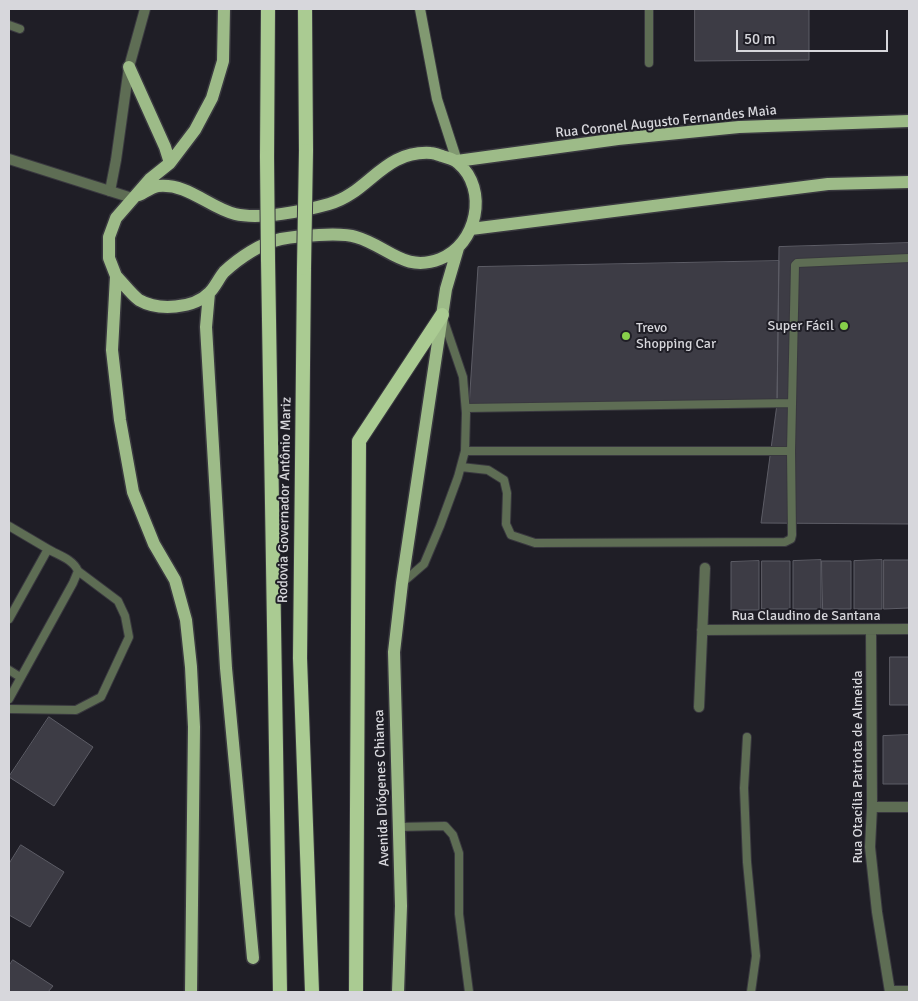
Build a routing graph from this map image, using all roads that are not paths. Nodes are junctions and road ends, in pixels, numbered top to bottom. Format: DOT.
graph roads {
  1 [pos="145,9"];
  2 [pos="224,9"];
  3 [pos="268,9"];
  4 [pos="305,9"];
  5 [pos="420,9"];
  6 [pos="649,9"];
  7 [pos="9,25"];
  8 [pos="20,29"];
  9 [pos="648,63"];
  10 [pos="129,67"];
  11 [pos="909,121"];
  12 [pos="9,159"];
  13 [pos="457,161"];
  14 [pos="170,162"];
  15 [pos="909,182"];
  16 [pos="110,191"];
  17 [pos="132,198"];
  18 [pos="471,229"];
  19 [pos="458,248"];
  20 [pos="909,258"];
  21 [pos="116,276"];
  22 [pos="209,293"];
  23 [pos="442,315"];
  24 [pos="792,403"];
  25 [pos="466,408"];
  26 [pos="465,451"];
  27 [pos="791,451"];
  28 [pos="461,467"];
  29 [pos="9,526"];
  30 [pos="48,549"];
  31 [pos="705,568"];
  32 [pos="78,571"];
  33 [pos="402,582"];
  34 [pos="9,619"];
  35 [pos="702,630"];
  36 [pos="871,630"];
  37 [pos="909,630"];
  38 [pos="9,670"];
  39 [pos="20,678"];
  40 [pos="9,699"];
  41 [pos="698,707"];
  42 [pos="9,709"];
  43 [pos="748,737"];
  44 [pos="872,807"];
  45 [pos="909,807"];
  46 [pos="398,827"];
  47 [pos="253,958"];
  48 [pos="909,991"];
  49 [pos="191,992"];
  50 [pos="280,992"];
  51 [pos="312,992"];
  52 [pos="356,992"];
  53 [pos="398,992"];
  54 [pos="469,992"];
  55 [pos="751,992"];
  56 [pos="890,992"];
  1 -- 10 [label="street"];
  2 -- 14 [label="main road"];
  3 -- 50 [label="highway, Rodovia Governador Antônio Mariz, bridge"];
  4 -- 51 [label="highway, Rodovia Governador Antônio Mariz, bridge"];
  5 -- 13 [label="main road"];
  6 -- 9 [label="lane"];
  7 -- 8 [label="lane"];
  10 -- 14 [label="main road"];
  10 -- 16 [label="street"];
  11 -- 13 [label="main road, Rua Coronel Augusto Fernandes Maia"];
  12 -- 16 [label="street"];
  13 -- 17 [label="main road"];
  13 -- 18 [label="main road"];
  14 -- 17 [label="main road"];
  15 -- 18 [label="main road"];
  16 -- 17 [label="street"];
  17 -- 21 [label="main road"];
  18 -- 19 [label="main road"];
  19 -- 22 [label="main road"];
  19 -- 23 [label="main road, Avenida Diógenes Chianca"];
  20 -- 24 [label="lane"];
  21 -- 22 [label="main road"];
  21 -- 49 [label="main road"];
  22 -- 47 [label="main road"];
  23 -- 25 [label="lane, Avenida Diógenes Chianca"];
  23 -- 33 [label="main road, Avenida Diógenes Chianca"];
  23 -- 52 [label="highway"];
  24 -- 25 [label="lane"];
  24 -- 27 [label="lane"];
  25 -- 26 [label="lane, Avenida Diógenes Chianca"];
  26 -- 27 [label="lane"];
  26 -- 28 [label="lane, Avenida Diógenes Chianca"];
  27 -- 28 [label="lane"];
  28 -- 33 [label="lane, Avenida Diógenes Chianca"];
  29 -- 30 [label="lane"];
  30 -- 32 [label="lane"];
  30 -- 34 [label="lane"];
  31 -- 35 [label="street"];
  32 -- 39 [label="lane"];
  32 -- 42 [label="lane"];
  33 -- 46 [label="main road, Avenida Diógenes Chianca"];
  35 -- 36 [label="street, Rua Claudino de Santana"];
  35 -- 41 [label="street"];
  36 -- 37 [label="street, Rua Claudino de Santana"];
  36 -- 44 [label="street, Rua Otacília Patriota de Almeida"];
  38 -- 39 [label="lane"];
  39 -- 40 [label="lane"];
  43 -- 55 [label="lane"];
  44 -- 45 [label="street"];
  44 -- 56 [label="street, Rua Otacília Patriota de Almeida"];
  46 -- 53 [label="main road, Avenida Diógenes Chianca"];
  46 -- 54 [label="lane"];
  48 -- 56 [label="street"];
}
